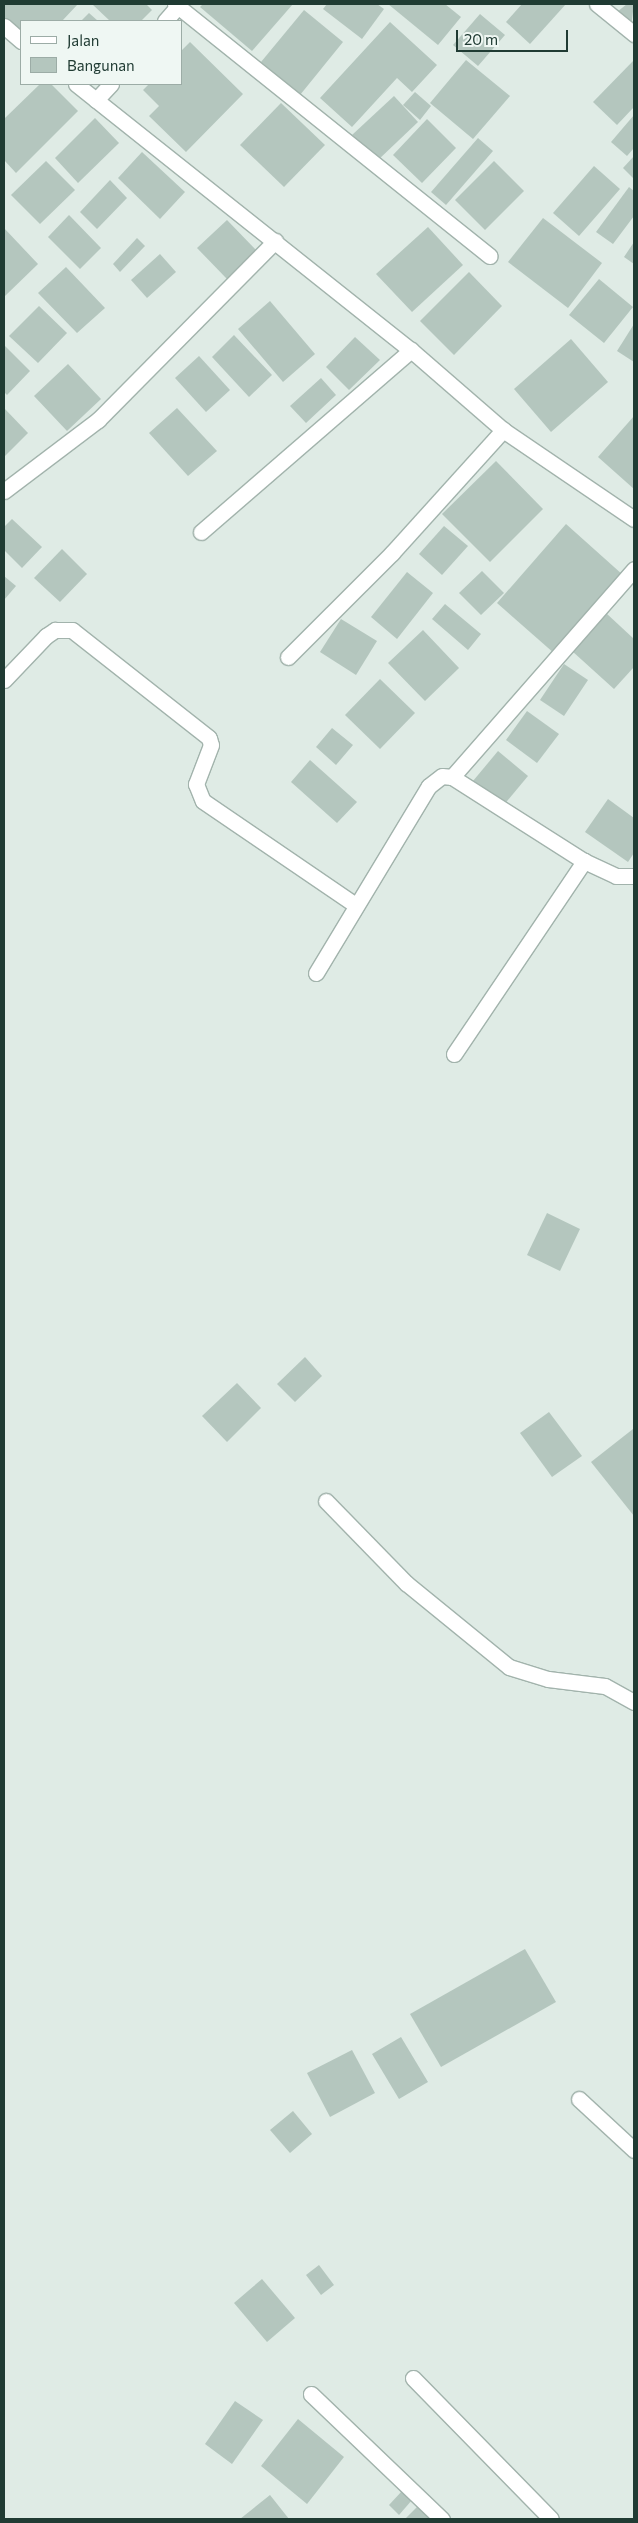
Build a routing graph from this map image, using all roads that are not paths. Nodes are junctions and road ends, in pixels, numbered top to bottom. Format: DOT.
graph roads {
  1 [pos="597,4"];
  2 [pos="176,5"];
  3 [pos="166,20"];
  4 [pos="4,26"];
  5 [pos="634,34"];
  6 [pos="20,40"];
  7 [pos="77,85"];
  8 [pos="109,85"];
  9 [pos="96,100"];
  10 [pos="275,241"];
  11 [pos="489,256"];
  12 [pos="411,350"];
  13 [pos="503,430"];
  14 [pos="4,491"];
  15 [pos="634,519"];
  16 [pos="201,532"];
  17 [pos="634,569"];
  18 [pos="288,657"];
  19 [pos="4,680"];
  20 [pos="452,777"];
  21 [pos="584,861"];
  22 [pos="634,876"];
  23 [pos="354,904"];
  24 [pos="316,973"];
  25 [pos="454,1054"];
  26 [pos="326,1501"];
  27 [pos="634,1702"];
  28 [pos="579,2099"];
  29 [pos="634,2150"];
  30 [pos="413,2378"];
  31 [pos="312,2394"];
  32 [pos="442,2519"];
  33 [pos="551,2519"];
  1 -- 5 [label="street"];
  2 -- 3 [label="street"];
  2 -- 11 [label="street"];
  4 -- 6 [label="street"];
  7 -- 9 [label="street"];
  8 -- 9 [label="street"];
  9 -- 10 [label="street"];
  10 -- 12 [label="street"];
  10 -- 14 [label="street"];
  12 -- 13 [label="street"];
  12 -- 16 [label="street"];
  13 -- 15 [label="street"];
  13 -- 18 [label="street"];
  17 -- 20 [label="street"];
  19 -- 23 [label="street"];
  20 -- 21 [label="street"];
  20 -- 23 [label="street"];
  21 -- 22 [label="street"];
  21 -- 25 [label="street"];
  23 -- 24 [label="street"];
  26 -- 27 [label="street"];
  28 -- 29 [label="street"];
  30 -- 33 [label="street"];
  31 -- 32 [label="street"];
}
